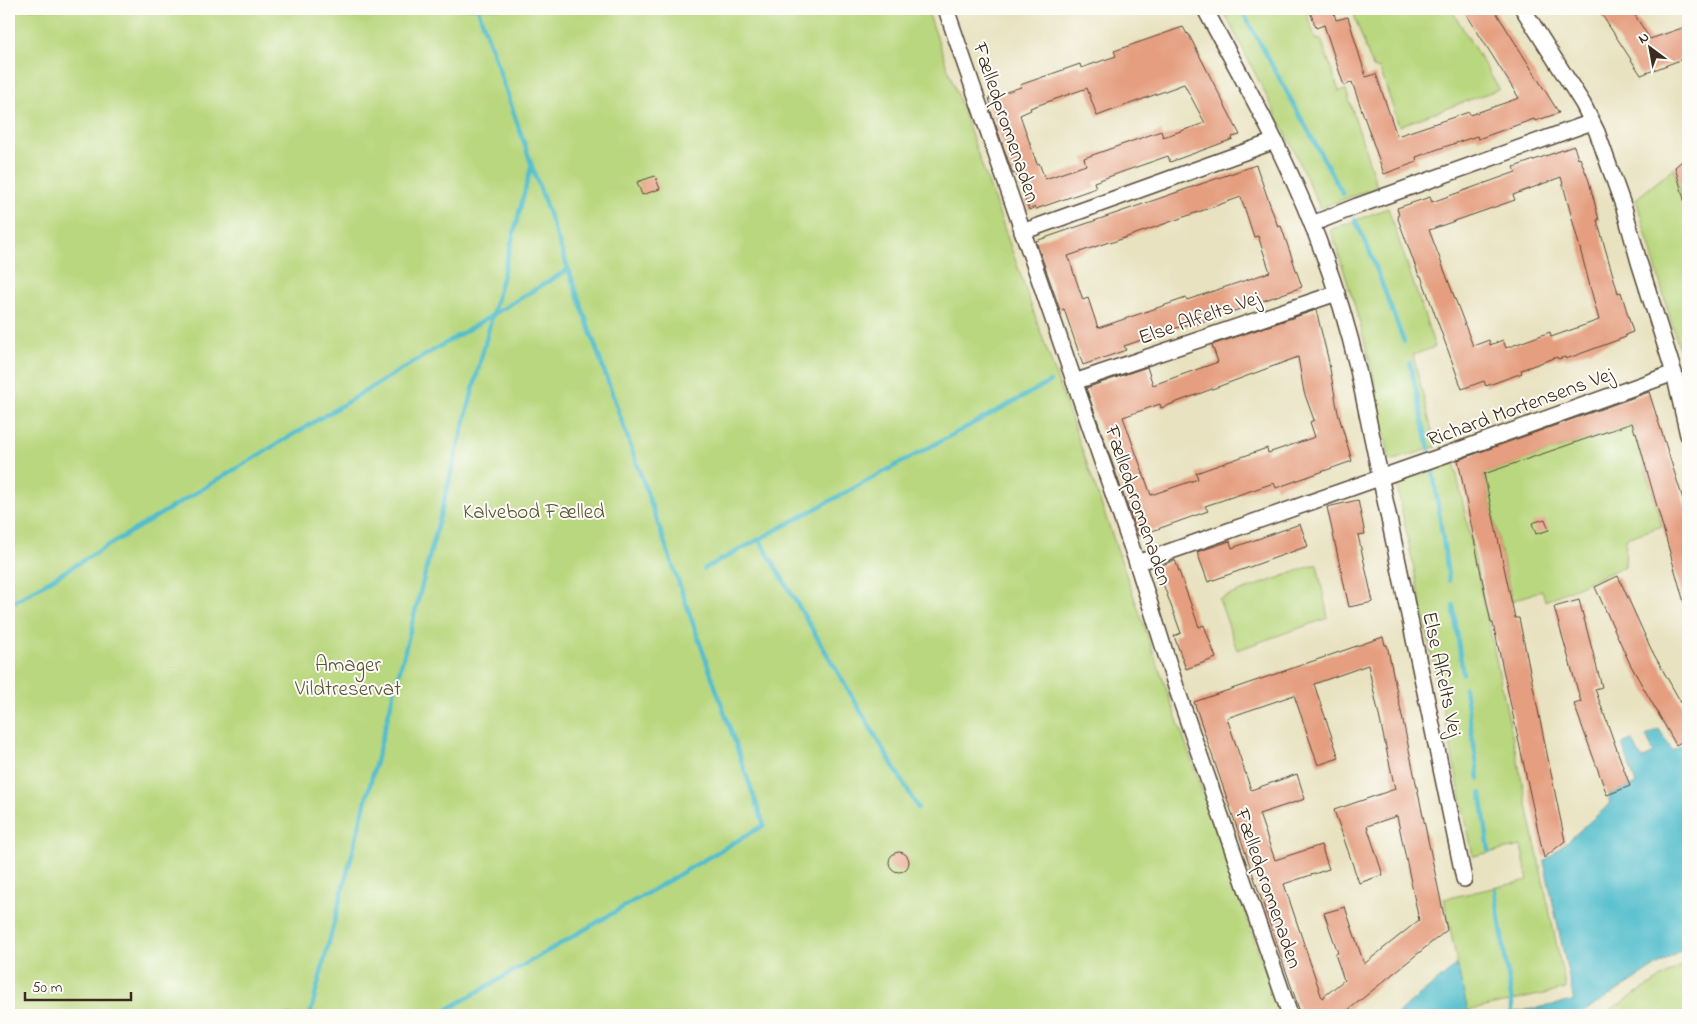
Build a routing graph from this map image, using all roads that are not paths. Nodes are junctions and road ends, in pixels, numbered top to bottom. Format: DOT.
graph roads {
  1 [pos="946,9"];
  2 [pos="1205,9"];
  3 [pos="1523,9"];
  4 [pos="1592,122"];
  5 [pos="1275,141"];
  6 [pos="1312,224"];
  7 [pos="1022,232"];
  8 [pos="1337,292"];
  9 [pos="1674,373"];
  10 [pos="1074,382"];
  11 [pos="1688,435"];
  12 [pos="1380,477"];
  13 [pos="1137,563"];
  14 [pos="1464,879"];
  15 [pos="1290,1015"];
  1 -- 7 [label="street, Fælledpromenaden"];
  2 -- 5 [label="street, Else Alfelts Vej"];
  3 -- 4 [label="street"];
  4 -- 6 [label="street"];
  4 -- 9 [label="street"];
  5 -- 6 [label="street, Else Alfelts Vej"];
  5 -- 7 [label="street"];
  6 -- 8 [label="street, Else Alfelts Vej"];
  7 -- 10 [label="street, Fælledpromenaden"];
  8 -- 10 [label="street, Else Alfelts Vej"];
  8 -- 12 [label="street, Else Alfelts Vej"];
  9 -- 11 [label="street"];
  9 -- 12 [label="street, Richard Mortensens Vej"];
  10 -- 13 [label="street, Fælledpromenaden"];
  12 -- 13 [label="street"];
  12 -- 14 [label="street, Else Alfelts Vej"];
  13 -- 15 [label="street, Fælledpromenaden"];
}
